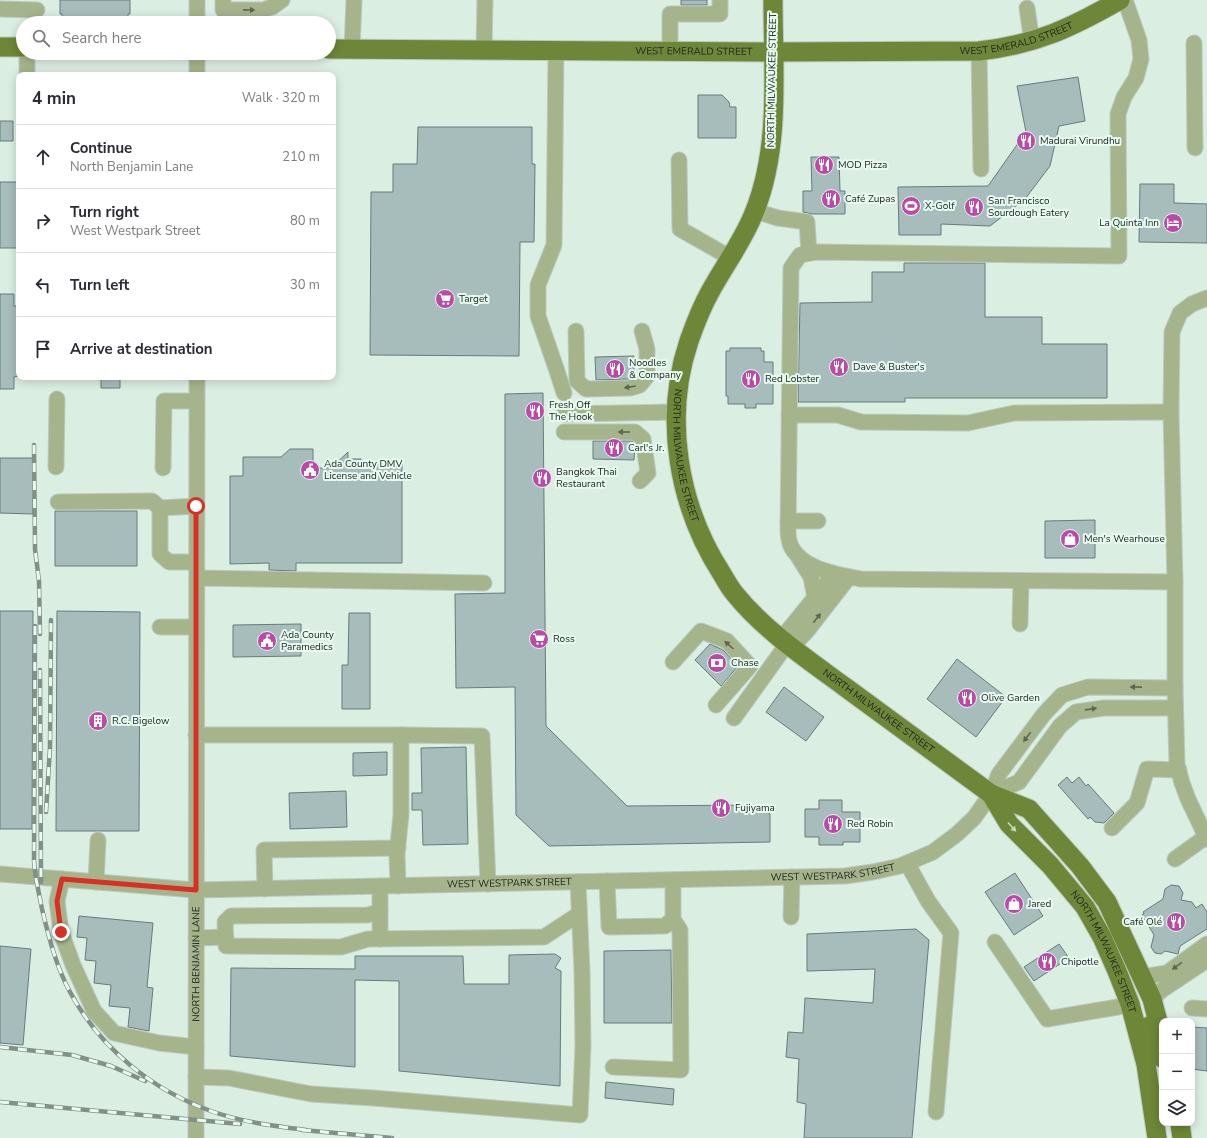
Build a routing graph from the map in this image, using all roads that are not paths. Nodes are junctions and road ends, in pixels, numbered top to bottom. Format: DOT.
graph roads {
  1 [pos="197,0"];
  2 [pos="223,0"];
  3 [pos="282,0"];
  4 [pos="354,0"];
  5 [pos="485,0"];
  6 [pos="720,0"];
  7 [pos="773,0"];
  8 [pos="1120,0"];
  9 [pos="1125,0"];
  10 [pos="1026,8"];
  11 [pos="0,9"];
  12 [pos="30,14"];
  13 [pos="197,16"];
  14 [pos="1032,42"];
  15 [pos="1194,43"];
  16 [pos="0,47"];
  17 [pos="16,47"];
  18 [pos="336,49"];
  19 [pos="352,49"];
  20 [pos="484,50"];
  21 [pos="556,50"];
  22 [pos="670,51"];
  23 [pos="979,51"];
  24 [pos="773,52"];
  25 [pos="27,60"];
  26 [pos="197,60"];
  27 [pos="27,72"];
  28 [pos="197,72"];
  29 [pos="1195,148"];
  30 [pos="680,160"];
  31 [pos="980,169"];
  32 [pos="755,211"];
  33 [pos="809,253"];
  34 [pos="731,258"];
  35 [pos="1207,298"];
  36 [pos="576,331"];
  37 [pos="642,331"];
  38 [pos="196,380"];
  39 [pos="564,393"];
  40 [pos="57,399"];
  41 [pos="196,401"];
  42 [pos="677,412"];
  43 [pos="1171,412"];
  44 [pos="564,414"];
  45 [pos="789,415"];
  46 [pos="564,432"];
  47 [pos="56,467"];
  48 [pos="163,468"];
  49 [pos="640,481"];
  50 [pos="58,502"];
  51 [pos="196,506"];
  52 [pos="160,508"];
  53 [pos="788,520"];
  54 [pos="818,520"];
  55 [pos="798,555"];
  56 [pos="196,562"];
  57 [pos="834,574"];
  58 [pos="849,577"];
  59 [pos="197,578"];
  60 [pos="1021,581"];
  61 [pos="1175,582"];
  62 [pos="484,583"];
  63 [pos="814,598"];
  64 [pos="1020,624"];
  65 [pos="160,627"];
  66 [pos="196,627"];
  67 [pos="787,644"];
  68 [pos="673,662"];
  69 [pos="1175,688"];
  70 [pos="716,705"];
  71 [pos="1175,708"];
  72 [pos="734,718"];
  73 [pos="196,735"];
  74 [pos="401,735"];
  75 [pos="1179,770"];
  76 [pos="991,794"];
  77 [pos="1112,828"];
  78 [pos="1207,837"];
  79 [pos="98,840"];
  80 [pos="398,848"];
  81 [pos="1175,858"];
  82 [pos="907,863"];
  83 [pos="0,874"];
  84 [pos="792,877"];
  85 [pos="62,879"];
  86 [pos="673,880"];
  87 [pos="607,881"];
  88 [pos="96,882"];
  89 [pos="578,882"];
  90 [pos="488,884"];
  91 [pos="380,886"];
  92 [pos="398,886"];
  93 [pos="265,889"];
  94 [pos="196,890"];
  95 [pos="1085,907"];
  96 [pos="380,911"];
  97 [pos="579,914"];
  98 [pos="791,917"];
  99 [pos="673,919"];
  100 [pos="226,937"];
  101 [pos="196,938"];
  102 [pos="380,939"];
  103 [pos="995,942"];
  104 [pos="1207,944"];
  105 [pos="1205,962"];
  106 [pos="1142,977"];
  107 [pos="1152,999"];
  108 [pos="1130,1004"];
  109 [pos="1159,1026"];
  110 [pos="196,1047"];
  111 [pos="1154,1061"];
  112 [pos="613,1067"];
  113 [pos="196,1077"];
  114 [pos="936,1112"];
  115 [pos="1180,1126"];
  116 [pos="196,1138"];
  117 [pos="1146,1138"];
  118 [pos="1157,1138"];
  119 [pos="1182,1138"];
  1 -- 13 [label="street"];
  2 -- 3 [label="street, one-way"];
  4 -- 19 [label="street"];
  5 -- 20 [label="street"];
  6 -- 22 [label="street"];
  7 -- 24 [label="main road, NORTH MILWAUKEE STREET"];
  8 -- 14 [label="main road, WEST EMERALD STREET"];
  9 -- 33 [label="street"];
  10 -- 14 [label="street"];
  11 -- 12 [label="street"];
  14 -- 23 [label="main road, WEST EMERALD STREET"];
  15 -- 29 [label="street"];
  16 -- 17 [label="main road"];
  18 -- 19 [label="main road, WEST EMERALD STREET"];
  19 -- 20 [label="main road, WEST EMERALD STREET"];
  20 -- 21 [label="main road, WEST EMERALD STREET"];
  21 -- 22 [label="main road, WEST EMERALD STREET"];
  21 -- 39 [label="street"];
  22 -- 24 [label="main road, WEST EMERALD STREET"];
  23 -- 24 [label="main road, WEST EMERALD STREET"];
  23 -- 31 [label="street"];
  24 -- 32 [label="main road, NORTH MILWAUKEE STREET"];
  25 -- 27 [label="street"];
  26 -- 28 [label="street"];
  30 -- 34 [label="street"];
  32 -- 33 [label="street"];
  32 -- 34 [label="main road, NORTH MILWAUKEE STREET"];
  33 -- 45 [label="street"];
  34 -- 42 [label="main road, NORTH MILWAUKEE STREET"];
  35 -- 43 [label="street"];
  37 -- 36 [label="street, one-way"];
  38 -- 41 [label="street, NORTH BENJAMIN LANE"];
  40 -- 47 [label="street"];
  41 -- 48 [label="street"];
  41 -- 51 [label="street, NORTH BENJAMIN LANE"];
  42 -- 44 [label="street"];
  42 -- 67 [label="main road, NORTH MILWAUKEE STREET"];
  43 -- 45 [label="street"];
  43 -- 61 [label="street"];
  45 -- 53 [label="street"];
  49 -- 46 [label="street, one-way"];
  50 -- 52 [label="street"];
  51 -- 52 [label="street"];
  51 -- 56 [label="street, NORTH BENJAMIN LANE"];
  52 -- 56 [label="street"];
  53 -- 54 [label="street"];
  53 -- 55 [label="street"];
  55 -- 57 [label="street"];
  55 -- 63 [label="street"];
  56 -- 59 [label="street, NORTH BENJAMIN LANE"];
  57 -- 58 [label="street"];
  57 -- 63 [label="street"];
  58 -- 60 [label="street"];
  67 -- 58 [label="street, one-way"];
  59 -- 62 [label="street"];
  59 -- 66 [label="street, NORTH BENJAMIN LANE"];
  60 -- 61 [label="street"];
  60 -- 64 [label="street"];
  61 -- 69 [label="street"];
  63 -- 67 [label="street"];
  65 -- 66 [label="street"];
  66 -- 73 [label="street, NORTH BENJAMIN LANE"];
  67 -- 72 [label="street"];
  67 -- 76 [label="main road, NORTH MILWAUKEE STREET"];
  70 -- 68 [label="street, one-way"];
  69 -- 71 [label="street"];
  69 -- 76 [label="street, WEST WESTPARK STREET, one-way"];
  71 -- 75 [label="street"];
  76 -- 71 [label="street, one-way"];
  73 -- 74 [label="street"];
  73 -- 94 [label="street, NORTH BENJAMIN LANE"];
  74 -- 80 [label="street"];
  74 -- 90 [label="street"];
  75 -- 77 [label="street"];
  75 -- 78 [label="street"];
  76 -- 82 [label="street, WEST WESTPARK STREET"];
  76 -- 95 [label="main road, NORTH MILWAUKEE STREET, one-way"];
  76 -- 106 [label="main road, NORTH MILWAUKEE STREET"];
  78 -- 81 [label="street"];
  79 -- 88 [label="street"];
  80 -- 92 [label="street"];
  80 -- 93 [label="street"];
  82 -- 84 [label="street, WEST WESTPARK STREET"];
  82 -- 114 [label="street"];
  83 -- 85 [label="street, WEST WESTPARK STREET"];
  84 -- 86 [label="street, WEST WESTPARK STREET"];
  84 -- 98 [label="street"];
  85 -- 88 [label="street, WEST WESTPARK STREET"];
  85 -- 110 [label="street"];
  86 -- 87 [label="street, WEST WESTPARK STREET"];
  86 -- 99 [label="street"];
  87 -- 89 [label="street, WEST WESTPARK STREET"];
  87 -- 99 [label="street"];
  88 -- 94 [label="street, WEST WESTPARK STREET"];
  89 -- 90 [label="street, WEST WESTPARK STREET"];
  89 -- 97 [label="street"];
  90 -- 92 [label="street, WEST WESTPARK STREET"];
  91 -- 92 [label="street, WEST WESTPARK STREET"];
  91 -- 93 [label="street, WEST WESTPARK STREET"];
  91 -- 96 [label="street"];
  93 -- 94 [label="street, WEST WESTPARK STREET"];
  94 -- 101 [label="street, NORTH BENJAMIN LANE"];
  95 -- 107 [label="main road"];
  95 -- 108 [label="main road, NORTH MILWAUKEE STREET"];
  96 -- 100 [label="street"];
  96 -- 102 [label="street"];
  97 -- 102 [label="street"];
  97 -- 113 [label="street"];
  99 -- 112 [label="street"];
  100 -- 101 [label="street"];
  100 -- 102 [label="street"];
  101 -- 110 [label="street, NORTH BENJAMIN LANE"];
  103 -- 108 [label="street"];
  104 -- 106 [label="street, one-way"];
  105 -- 107 [label="street"];
  106 -- 107 [label="main road, NORTH MILWAUKEE STREET"];
  107 -- 109 [label="main road, NORTH MILWAUKEE STREET"];
  108 -- 111 [label="main road"];
  110 -- 113 [label="street, NORTH BENJAMIN LANE"];
  111 -- 117 [label="main road"];
  111 -- 118 [label="main road"];
  113 -- 116 [label="street, NORTH BENJAMIN LANE"];
  115 -- 119 [label="main road"];
}
